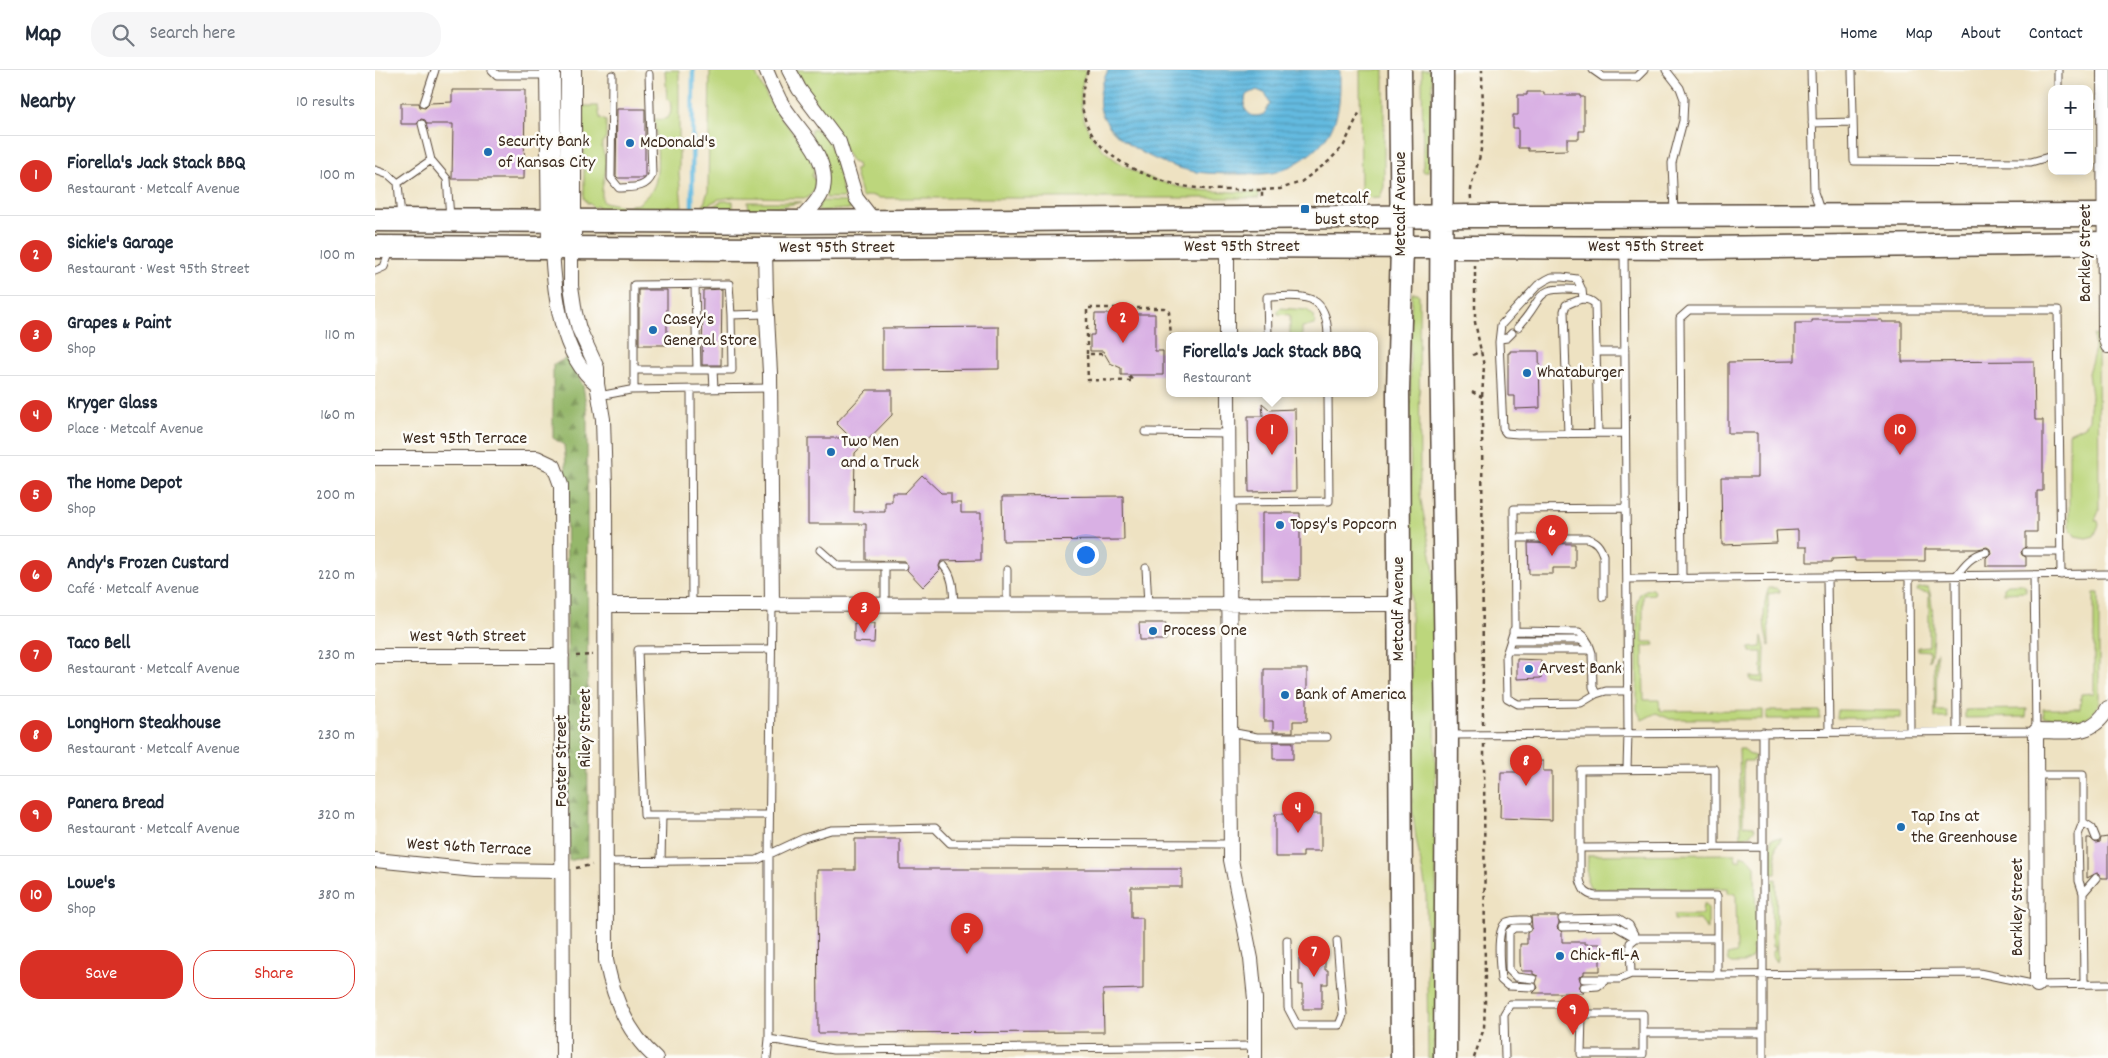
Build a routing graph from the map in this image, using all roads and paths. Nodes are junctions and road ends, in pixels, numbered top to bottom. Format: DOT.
graph roads {
  1 [pos="435,70"];
  2 [pos="492,70"];
  3 [pos="571,70"];
  4 [pos="765,70"];
  5 [pos="789,70"];
  6 [pos="1088,70"];
  7 [pos="1400,70"];
  8 [pos="1442,70"];
  9 [pos="1482,70"];
  10 [pos="1593,70"];
  11 [pos="1644,70"];
  12 [pos="1666,70"];
  13 [pos="1811,70"];
  14 [pos="1852,70"];
  15 [pos="2058,70"];
  16 [pos="2105,70"];
  17 [pos="550,72"];
  18 [pos="649,74"];
  19 [pos="612,75"];
  20 [pos="2058,85"];
  21 [pos="808,100"];
  22 [pos="424,103"];
  23 [pos="1361,111"];
  24 [pos="789,113"];
  25 [pos="1853,122"];
  26 [pos="1812,123"];
  27 [pos="423,124"];
  28 [pos="2048,157"];
  29 [pos="431,160"];
  30 [pos="375,170"];
  31 [pos="398,183"];
  32 [pos="1262,190"];
  33 [pos="1262,198"];
  34 [pos="2106,215"];
  35 [pos="1473,216"];
  36 [pos="1674,216"];
  37 [pos="1822,216"];
  38 [pos="1441,217"];
  39 [pos="1401,218"];
  40 [pos="375,220"];
  41 [pos="401,220"];
  42 [pos="450,221"];
  43 [pos="562,222"];
  44 [pos="798,222"];
  45 [pos="875,222"];
  46 [pos="380,243"];
  47 [pos="2106,243"];
  48 [pos="1227,246"];
  49 [pos="561,247"];
  50 [pos="1402,247"];
  51 [pos="1441,247"];
  52 [pos="1624,247"];
  53 [pos="1474,248"];
  54 [pos="1698,248"];
  55 [pos="765,249"];
  56 [pos="375,271"];
  57 [pos="695,284"];
  58 [pos="1582,290"];
  59 [pos="1583,299"];
  60 [pos="767,314"];
  61 [pos="731,315"];
  62 [pos="1518,327"];
  63 [pos="1171,332"];
  64 [pos="1227,332"];
  65 [pos="1268,332"];
  66 [pos="1328,332"];
  67 [pos="1512,333"];
  68 [pos="1499,339"];
  69 [pos="2108,346"];
  70 [pos="1481,351"];
  71 [pos="1597,352"];
  72 [pos="1625,352"];
  73 [pos="1087,354"];
  74 [pos="1102,354"];
  75 [pos="1473,356"];
  76 [pos="634,370"];
  77 [pos="697,370"];
  78 [pos="713,370"];
  79 [pos="1128,375"];
  80 [pos="770,388"];
  81 [pos="691,389"];
  82 [pos="714,389"];
  83 [pos="598,390"];
  84 [pos="635,390"];
  85 [pos="1472,392"];
  86 [pos="1228,397"];
  87 [pos="1328,397"];
  88 [pos="1482,397"];
  89 [pos="1145,432"];
  90 [pos="1228,432"];
  91 [pos="1598,433"];
  92 [pos="1625,433"];
  93 [pos="1568,434"];
  94 [pos="375,458"];
  95 [pos="554,466"];
  96 [pos="1229,502"];
  97 [pos="1626,508"];
  98 [pos="1514,538"];
  99 [pos="820,550"];
  100 [pos="1986,552"];
  101 [pos="2026,552"];
  102 [pos="2061,552"];
  103 [pos="885,566"];
  104 [pos="903,566"];
  105 [pos="944,566"];
  106 [pos="1147,568"];
  107 [pos="1007,570"];
  108 [pos="2108,574"];
  109 [pos="2035,575"];
  110 [pos="2061,575"];
  111 [pos="1909,576"];
  112 [pos="1956,576"];
  113 [pos="1827,577"];
  114 [pos="1627,579"];
  115 [pos="1681,579"];
  116 [pos="1603,597"];
  117 [pos="1399,604"];
  118 [pos="605,605"];
  119 [pos="692,605"];
  120 [pos="1147,605"];
  121 [pos="1229,605"];
  122 [pos="772,606"];
  123 [pos="885,606"];
  124 [pos="954,606"];
  125 [pos="1007,606"];
  126 [pos="1513,632"];
  127 [pos="1511,640"];
  128 [pos="771,649"];
  129 [pos="1507,650"];
  130 [pos="1591,650"];
  131 [pos="605,655"];
  132 [pos="375,656"];
  133 [pos="562,656"];
  134 [pos="1628,691"];
  135 [pos="1596,694"];
  136 [pos="2108,708"];
  137 [pos="1910,731"];
  138 [pos="1957,731"];
  139 [pos="2036,731"];
  140 [pos="1230,732"];
  141 [pos="1763,732"];
  142 [pos="1829,732"];
  143 [pos="1628,733"];
  144 [pos="1482,734"];
  145 [pos="1447,735"];
  146 [pos="1327,737"];
  147 [pos="1627,770"];
  148 [pos="2036,775"];
  149 [pos="769,814"];
  150 [pos="661,815"];
  151 [pos="2083,822"];
  152 [pos="2096,838"];
  153 [pos="1231,844"];
  154 [pos="1715,847"];
  155 [pos="1763,847"];
  156 [pos="1580,848"];
  157 [pos="769,855"];
  158 [pos="375,860"];
  159 [pos="661,861"];
  160 [pos="605,862"];
  161 [pos="562,871"];
  162 [pos="2096,878"];
  163 [pos="2083,893"];
  164 [pos="1562,919"];
  165 [pos="1562,927"];
  166 [pos="1636,938"];
  167 [pos="1717,938"];
  168 [pos="1287,940"];
  169 [pos="1337,941"];
  170 [pos="1631,974"];
  171 [pos="1763,974"];
  172 [pos="1717,975"];
  173 [pos="1533,979"];
  174 [pos="1584,979"];
  175 [pos="1607,979"];
  176 [pos="2084,984"];
  177 [pos="2108,984"];
  178 [pos="2037,985"];
  179 [pos="1533,987"];
  180 [pos="1584,987"];
  181 [pos="1582,1014"];
  182 [pos="1643,1033"];
  183 [pos="1763,1033"];
  184 [pos="769,1039"];
  185 [pos="1255,1052"];
  186 [pos="1579,1056"];
  187 [pos="563,1058"];
  188 [pos="656,1058"];
  189 [pos="767,1058"];
  190 [pos="1402,1058"];
  191 [pos="1445,1058"];
  192 [pos="1474,1058"];
  193 [pos="1505,1058"];
  194 [pos="1763,1058"];
  1 -- 22 [label="lane"];
  2 -- 17 [label="lane"];
  3 -- 43 [label="street"];
  4 -- 24 [label="street"];
  5 -- 21 [label="street"];
  6 -- 32 [label="path"];
  7 -- 39 [label="main road, Metcalf Avenue"];
  8 -- 38 [label="main road"];
  9 -- 35 [label="path"];
  10 -- 11 [label="lane"];
  12 -- 36 [label="lane"];
  13 -- 26 [label="lane"];
  14 -- 25 [label="lane"];
  15 -- 20 [label="lane"];
  16 -- 34 [label="street, Barkley Street"];
  17 -- 43 [label="street"];
  18 -- 19 [label="lane"];
  21 -- 24 [label="street"];
  21 -- 45 [label="street"];
  23 -- 32 [label="path"];
  24 -- 44 [label="street"];
  25 -- 26 [label="lane"];
  25 -- 28 [label="lane"];
  26 -- 37 [label="lane"];
  27 -- 29 [label="lane"];
  29 -- 31 [label="lane"];
  29 -- 42 [label="lane"];
  30 -- 31 [label="lane"];
  31 -- 41 [label="lane"];
  32 -- 33 [label="path"];
  34 -- 37 [label="main road, West 95th Street"];
  34 -- 47 [label="street, Barkley Street"];
  35 -- 36 [label="main road, West 95th Street"];
  35 -- 38 [label="main road, West 95th Street"];
  36 -- 37 [label="main road, West 95th Street"];
  37 -- 54 [label="main road"];
  38 -- 39 [label="main road, West 95th Street"];
  38 -- 51 [label="main road"];
  39 -- 45 [label="main road, West 95th Street"];
  39 -- 50 [label="main road, Metcalf Avenue"];
  40 -- 41 [label="main road, West 95th Street"];
  41 -- 42 [label="main road, West 95th Street"];
  41 -- 46 [label="main road"];
  42 -- 43 [label="main road, West 95th Street"];
  43 -- 44 [label="main road, West 95th Street"];
  43 -- 49 [label="street"];
  44 -- 45 [label="main road, West 95th Street"];
  46 -- 49 [label="main road, West 95th Street"];
  46 -- 56 [label="lane"];
  47 -- 54 [label="main road, West 95th Street"];
  47 -- 69 [label="street, Barkley Street"];
  48 -- 50 [label="main road, West 95th Street"];
  48 -- 55 [label="main road, West 95th Street"];
  48 -- 64 [label="street"];
  49 -- 55 [label="main road, West 95th Street"];
  49 -- 83 [label="street, Riley Street"];
  49 -- 83 [label="street"];
  50 -- 51 [label="main road, West 95th Street"];
  50 -- 117 [label="main road, Metcalf Avenue"];
  51 -- 53 [label="main road, West 95th Street"];
  51 -- 145 [label="main road"];
  52 -- 53 [label="main road, West 95th Street"];
  52 -- 54 [label="main road, West 95th Street"];
  52 -- 72 [label="lane"];
  53 -- 70 [label="path"];
  55 -- 60 [label="street"];
  57 -- 61 [label="lane"];
  57 -- 76 [label="lane"];
  57 -- 77 [label="lane"];
  58 -- 59 [label="lane"];
  58 -- 62 [label="lane"];
  58 -- 68 [label="lane"];
  59 -- 71 [label="lane"];
  59 -- 93 [label="lane"];
  60 -- 61 [label="lane"];
  60 -- 80 [label="street"];
  61 -- 78 [label="lane"];
  63 -- 73 [label="path"];
  65 -- 66 [label="lane"];
  67 -- 68 [label="lane"];
  68 -- 93 [label="lane"];
  70 -- 75 [label="path"];
  70 -- 88 [label="path"];
  71 -- 72 [label="lane"];
  71 -- 91 [label="lane"];
  72 -- 92 [label="lane"];
  73 -- 74 [label="path"];
  73 -- 79 [label="path"];
  76 -- 77 [label="lane"];
  76 -- 84 [label="lane"];
  77 -- 78 [label="lane"];
  78 -- 82 [label="lane"];
  80 -- 82 [label="lane"];
  80 -- 122 [label="street"];
  81 -- 82 [label="lane"];
  81 -- 84 [label="lane"];
  81 -- 119 [label="lane"];
  83 -- 84 [label="lane"];
  83 -- 118 [label="street, Riley Street"];
  85 -- 88 [label="path"];
  86 -- 90 [label="street"];
  87 -- 96 [label="lane"];
  88 -- 144 [label="path"];
  89 -- 90 [label="lane"];
  90 -- 96 [label="street"];
  91 -- 92 [label="lane"];
  91 -- 93 [label="lane"];
  92 -- 97 [label="lane"];
  94 -- 95 [label="street, West 95th Terrace"];
  95 -- 133 [label="street, Foster Street"];
  96 -- 121 [label="street"];
  97 -- 98 [label="lane"];
  97 -- 114 [label="lane"];
  98 -- 116 [label="lane"];
  98 -- 126 [label="lane"];
  99 -- 103 [label="lane"];
  100 -- 112 [label="lane"];
  101 -- 102 [label="lane"];
  102 -- 110 [label="lane"];
  102 -- 115 [label="lane"];
  103 -- 104 [label="lane"];
  103 -- 123 [label="lane"];
  105 -- 124 [label="lane"];
  106 -- 120 [label="lane"];
  107 -- 125 [label="lane"];
  108 -- 110 [label="lane"];
  109 -- 110 [label="lane"];
  109 -- 112 [label="lane"];
  109 -- 139 [label="lane"];
  111 -- 112 [label="lane"];
  111 -- 113 [label="lane"];
  111 -- 137 [label="lane"];
  112 -- 138 [label="lane"];
  113 -- 115 [label="lane"];
  113 -- 142 [label="lane"];
  114 -- 115 [label="lane"];
  114 -- 134 [label="lane"];
  117 -- 121 [label="street"];
  117 -- 190 [label="main road, Metcalf Avenue"];
  118 -- 119 [label="street"];
  118 -- 131 [label="street, Riley Street"];
  119 -- 122 [label="street"];
  120 -- 121 [label="street"];
  120 -- 125 [label="street"];
  121 -- 140 [label="street"];
  122 -- 123 [label="street"];
  122 -- 128 [label="lane"];
  123 -- 124 [label="street"];
  124 -- 125 [label="street"];
  126 -- 127 [label="lane"];
  126 -- 130 [label="lane"];
  127 -- 129 [label="lane"];
  127 -- 130 [label="lane"];
  128 -- 149 [label="lane"];
  128 -- 150 [label="lane"];
  129 -- 130 [label="lane"];
  129 -- 135 [label="lane"];
  130 -- 135 [label="lane"];
  131 -- 133 [label="path"];
  131 -- 160 [label="street, Riley Street"];
  132 -- 133 [label="street, West 96th Street"];
  133 -- 161 [label="street, Foster Street"];
  134 -- 135 [label="lane"];
  134 -- 143 [label="lane"];
  136 -- 139 [label="street"];
  137 -- 138 [label="lane"];
  137 -- 142 [label="lane"];
  138 -- 139 [label="lane"];
  139 -- 148 [label="street, Barkley Street"];
  140 -- 146 [label="lane"];
  140 -- 153 [label="street"];
  141 -- 142 [label="lane"];
  141 -- 143 [label="lane"];
  141 -- 155 [label="lane"];
  143 -- 144 [label="lane"];
  143 -- 147 [label="lane"];
  144 -- 145 [label="lane"];
  144 -- 192 [label="path"];
  145 -- 191 [label="main road"];
  147 -- 154 [label="lane"];
  147 -- 156 [label="lane"];
  148 -- 151 [label="lane"];
  148 -- 178 [label="street, Barkley Street"];
  149 -- 150 [label="lane"];
  149 -- 157 [label="lane"];
  150 -- 159 [label="lane"];
  151 -- 152 [label="lane"];
  151 -- 163 [label="lane"];
  153 -- 157 [label="lane"];
  153 -- 185 [label="street"];
  154 -- 155 [label="lane"];
  154 -- 156 [label="lane"];
  155 -- 171 [label="lane"];
  156 -- 167 [label="lane"];
  157 -- 159 [label="lane"];
  157 -- 184 [label="lane"];
  158 -- 161 [label="street, West 96th Terrace"];
  159 -- 160 [label="lane"];
  160 -- 161 [label="path"];
  160 -- 188 [label="street, Riley Street"];
  161 -- 187 [label="street, Foster Street"];
  162 -- 163 [label="lane"];
  163 -- 176 [label="lane"];
  164 -- 166 [label="lane"];
  165 -- 166 [label="lane"];
  166 -- 167 [label="lane"];
  166 -- 170 [label="lane"];
  167 -- 172 [label="lane"];
  168 -- 169 [label="lane"];
  170 -- 172 [label="lane"];
  170 -- 175 [label="lane"];
  171 -- 172 [label="lane"];
  171 -- 178 [label="lane"];
  171 -- 183 [label="lane"];
  173 -- 179 [label="lane"];
  174 -- 175 [label="lane"];
  175 -- 180 [label="lane"];
  176 -- 177 [label="lane"];
  176 -- 178 [label="lane"];
  181 -- 182 [label="lane"];
  181 -- 186 [label="lane"];
  181 -- 193 [label="lane"];
  182 -- 183 [label="lane"];
  182 -- 186 [label="lane"];
  183 -- 194 [label="lane"];
  184 -- 185 [label="lane"];
  184 -- 189 [label="lane"];
}
